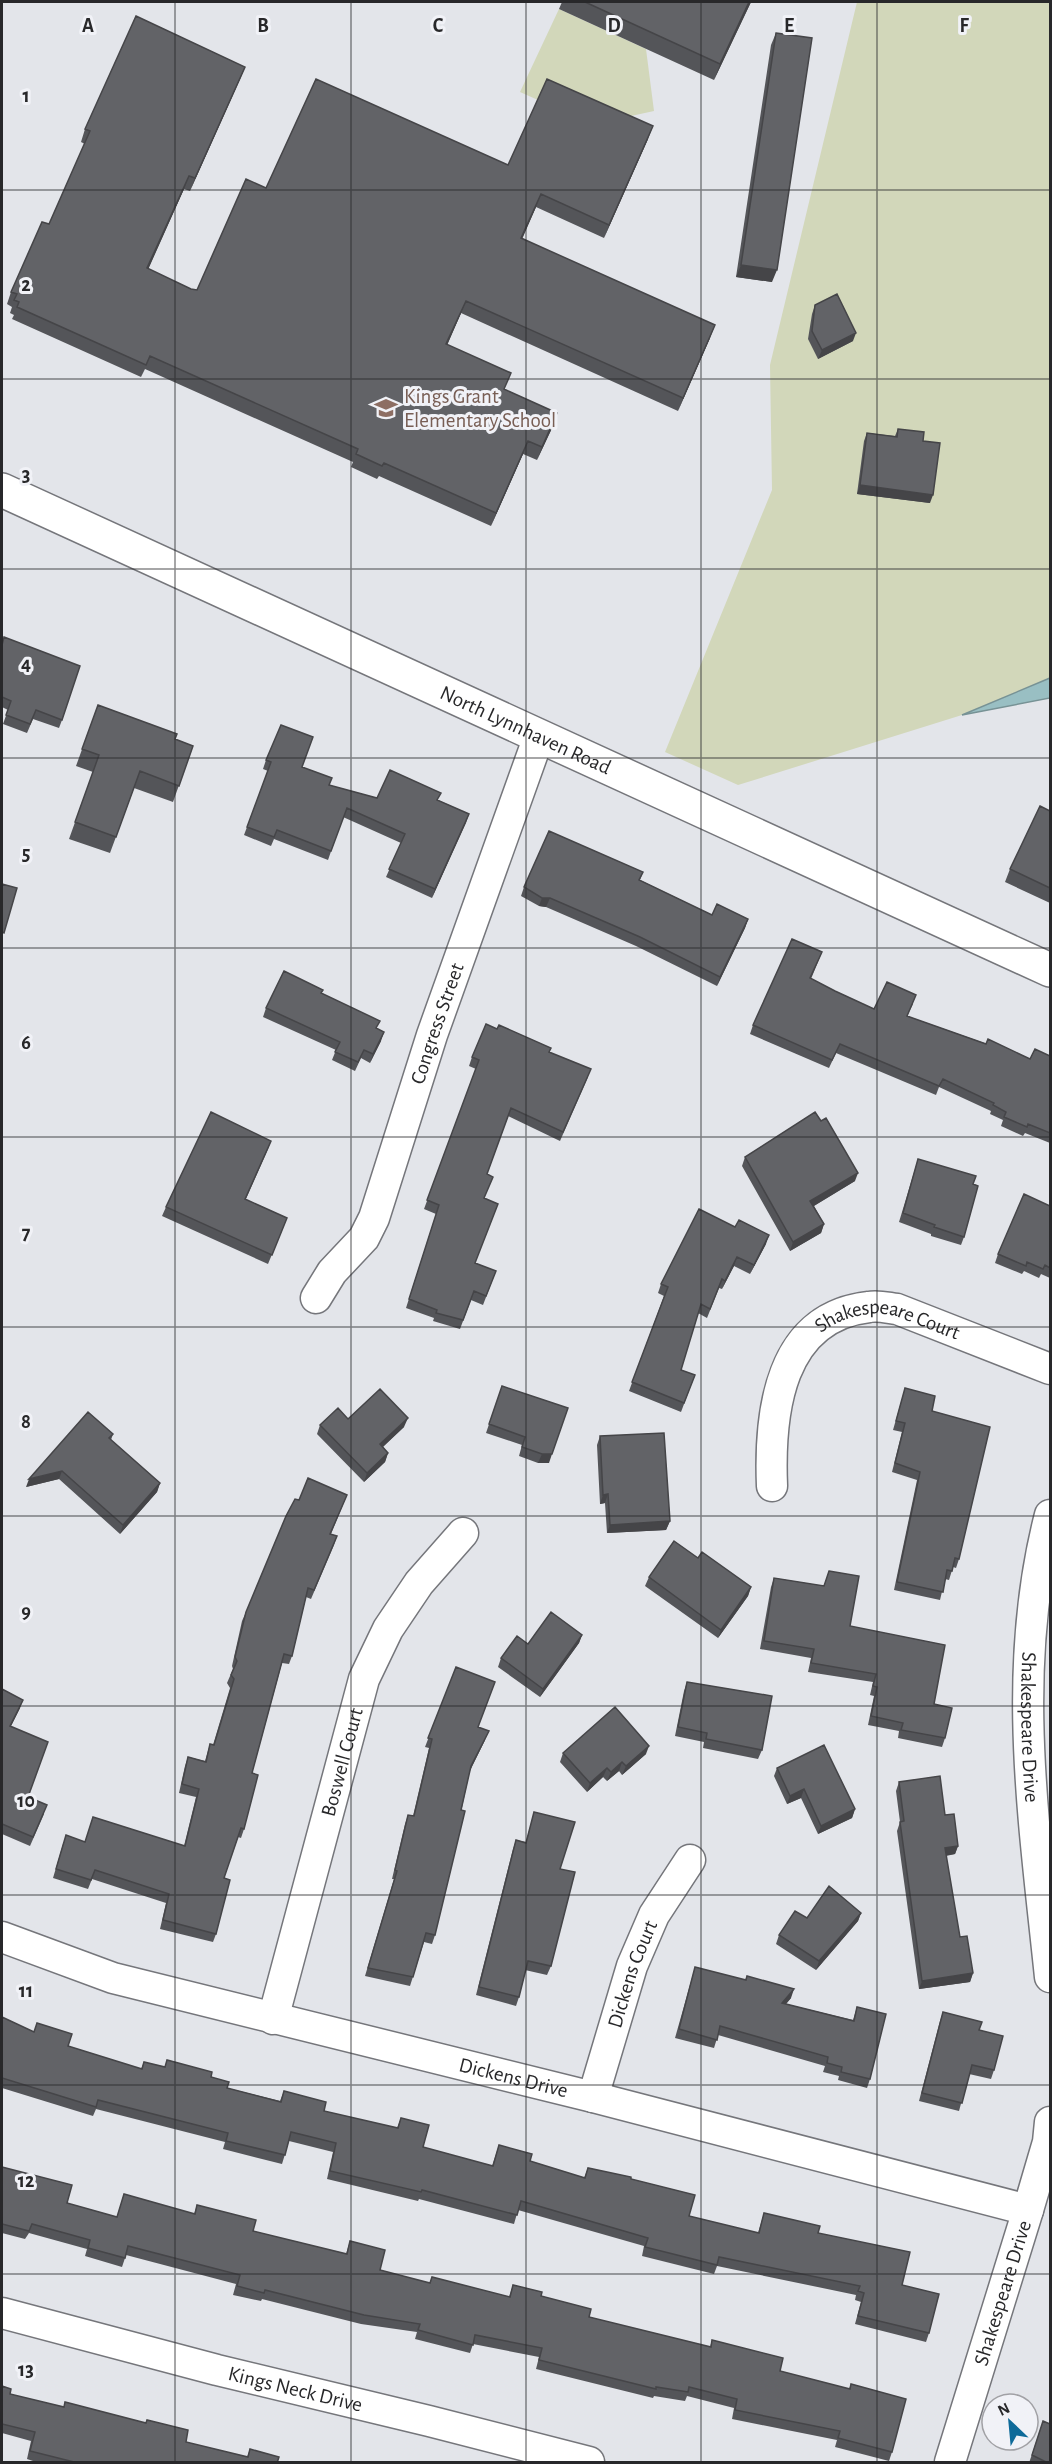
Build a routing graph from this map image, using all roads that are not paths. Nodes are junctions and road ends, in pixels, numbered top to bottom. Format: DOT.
graph roads {
  1 [pos="2,491"];
  2 [pos="538,736"];
  3 [pos="1050,970"];
  4 [pos="316,1298"];
  5 [pos="1050,1369"];
  6 [pos="772,1486"];
  7 [pos="1050,1515"];
  8 [pos="463,1533"];
  9 [pos="690,1860"];
  10 [pos="2,1937"];
  11 [pos="1050,1977"];
  12 [pos="273,2019"];
  13 [pos="593,2097"];
  14 [pos="1050,2122"];
  15 [pos="1028,2210"];
  16 [pos="2,2313"];
  17 [pos="589,2463"];
  18 [pos="950,2463"];
  1 -- 2 [label="street, North Lynnhaven Road"];
  2 -- 3 [label="street, North Lynnhaven Road"];
  2 -- 4 [label="street, Congress Street"];
  5 -- 6 [label="street, Shakespeare Court"];
  7 -- 11 [label="street, Shakespeare Drive"];
  8 -- 12 [label="street, Boswell Court"];
  9 -- 13 [label="street, Dickens Court"];
  10 -- 12 [label="street, Dickens Drive"];
  12 -- 13 [label="street, Dickens Drive"];
  13 -- 15 [label="street, Dickens Drive"];
  14 -- 15 [label="street, Shakespeare Drive"];
  15 -- 18 [label="street, Shakespeare Drive"];
  16 -- 17 [label="street, Kings Neck Drive"];
}
